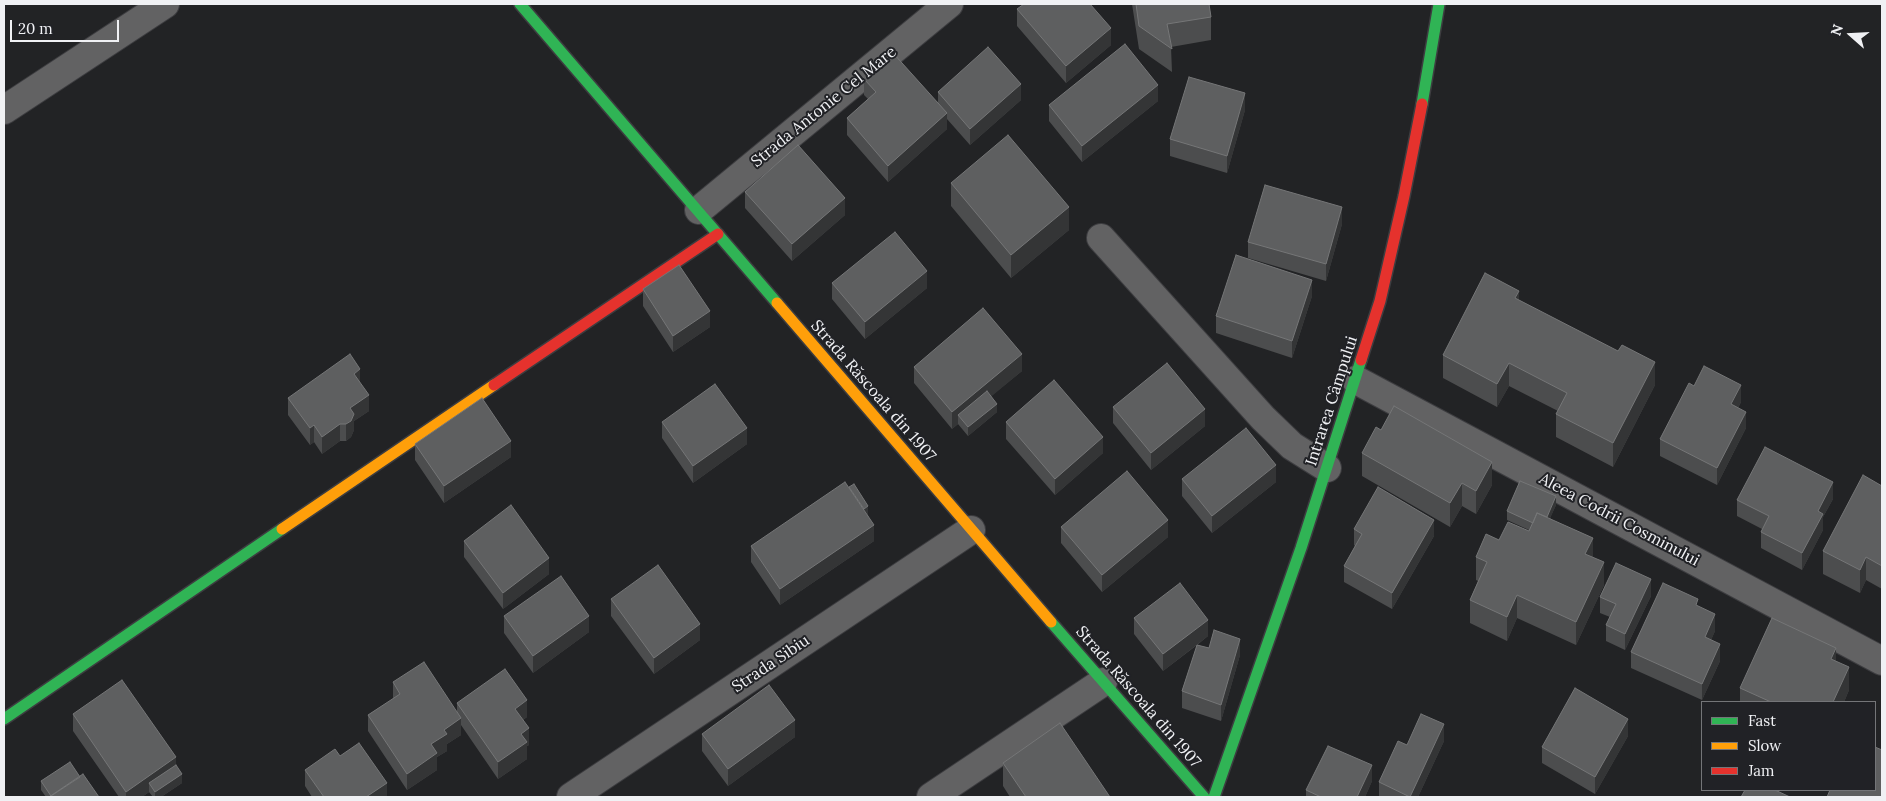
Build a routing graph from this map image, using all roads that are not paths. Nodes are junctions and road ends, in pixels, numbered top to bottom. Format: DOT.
graph roads {
  1 [pos="165,4"];
  2 [pos="522,4"];
  3 [pos="949,4"];
  4 [pos="1439,4"];
  5 [pos="4,110"];
  6 [pos="698,210"];
  7 [pos="718,234"];
  8 [pos="1101,238"];
  9 [pos="1356,380"];
  10 [pos="1327,468"];
  11 [pos="971,530"];
  12 [pos="1882,661"];
  13 [pos="1103,682"];
  14 [pos="4,719"];
  15 [pos="571,797"];
  16 [pos="931,797"];
  17 [pos="1204,797"];
  18 [pos="1214,797"];
  1 -- 5 [label="street"];
  2 -- 6 [label="street, Strada Răscoala din 1907"];
  3 -- 6 [label="street, Strada Antonie Cel Mare"];
  4 -- 9 [label="street, Intrarea Câmpului"];
  6 -- 7 [label="street, Strada Răscoala din 1907"];
  7 -- 11 [label="street, Strada Răscoala din 1907"];
  7 -- 14 [label="street"];
  8 -- 10 [label="street"];
  9 -- 10 [label="street, Intrarea Câmpului"];
  9 -- 12 [label="street, Aleea Codrii Cosminului"];
  10 -- 18 [label="street, Intrarea Câmpului"];
  11 -- 13 [label="street, Strada Răscoala din 1907"];
  11 -- 15 [label="street, Strada Sibiu"];
  13 -- 16 [label="street"];
  13 -- 17 [label="street, Strada Răscoala din 1907"];
}
